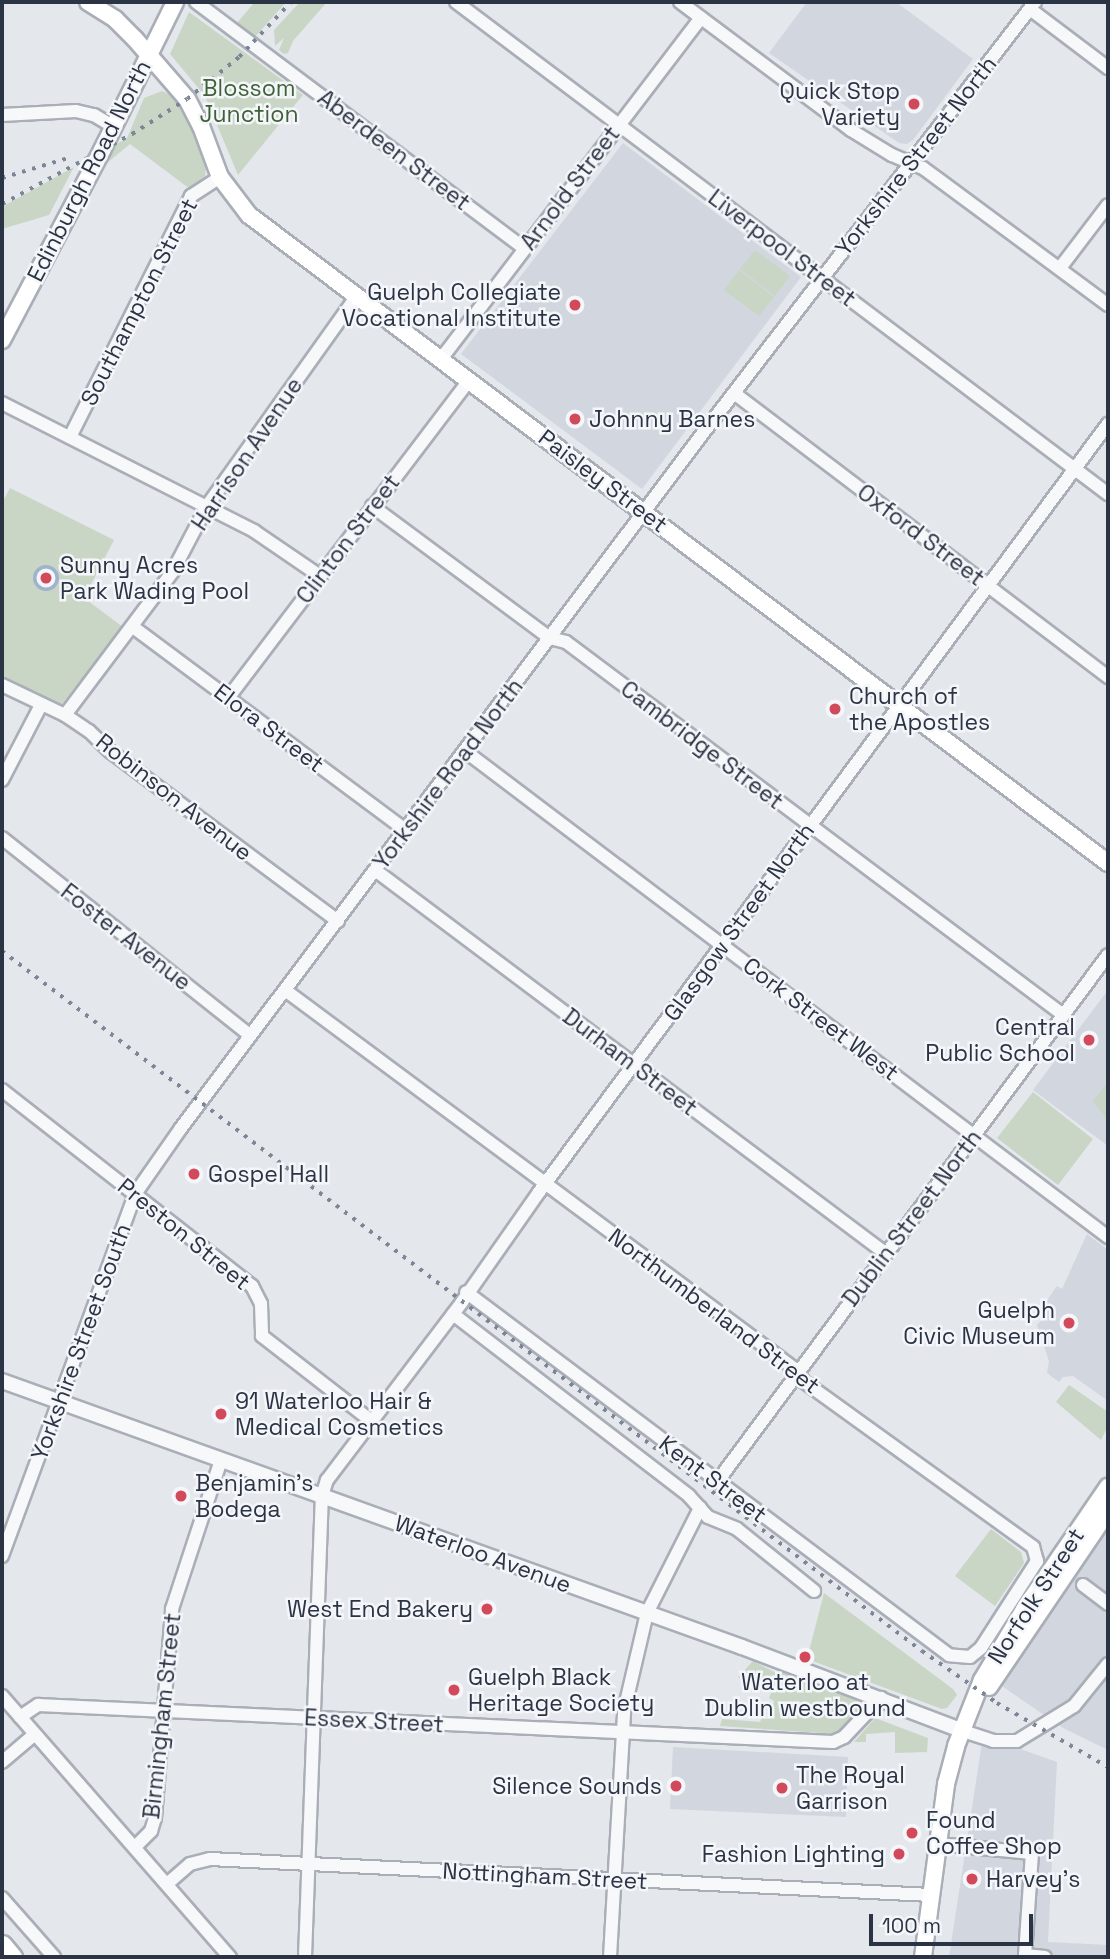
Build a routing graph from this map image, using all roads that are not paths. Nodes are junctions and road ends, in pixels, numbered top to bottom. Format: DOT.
graph roads {
  1 [pos="88,2"];
  2 [pos="175,2"];
  3 [pos="196,2"];
  4 [pos="456,2"];
  5 [pos="680,2"];
  6 [pos="1033,5"];
  7 [pos="701,18"];
  8 [pos="149,56"];
  9 [pos="1108,68"];
  10 [pos="2,115"];
  11 [pos="618,124"];
  12 [pos="114,127"];
  13 [pos="911,162"];
  14 [pos="220,177"];
  15 [pos="1108,205"];
  16 [pos="524,248"];
  17 [pos="1060,268"];
  18 [pos="821,278"];
  19 [pos="357,296"];
  20 [pos="1108,305"];
  21 [pos="7,319"];
  22 [pos="2,340"];
  23 [pos="441,359"];
  24 [pos="469,380"];
  25 [pos="734,393"];
  26 [pos="2,403"];
  27 [pos="1108,424"];
  28 [pos="70,437"];
  29 [pos="1075,469"];
  30 [pos="1108,494"];
  31 [pos="207,506"];
  32 [pos="372,506"];
  33 [pos="644,512"];
  34 [pos="320,576"];
  35 [pos="988,586"];
  36 [pos="133,627"];
  37 [pos="550,638"];
  38 [pos="1108,677"];
  39 [pos="2,685"];
  40 [pos="228,698"];
  41 [pos="41,705"];
  42 [pos="899,705"];
  43 [pos="65,715"];
  44 [pos="465,751"];
  45 [pos="2,780"];
  46 [pos="810,826"];
  47 [pos="405,830"];
  48 [pos="2,838"];
  49 [pos="1108,863"];
  50 [pos="375,870"];
  51 [pos="338,921"];
  52 [pos="722,944"];
  53 [pos="1108,955"];
  54 [pos="285,990"];
  55 [pos="1062,1014"];
  56 [pos="250,1035"];
  57 [pos="634,1065"];
  58 [pos="2,1090"];
  59 [pos="974,1135"];
  60 [pos="545,1184"];
  61 [pos="135,1194"];
  62 [pos="1108,1237"];
  63 [pos="885,1254"];
  64 [pos="466,1292"];
  65 [pos="453,1314"];
  66 [pos="799,1372"];
  67 [pos="2,1381"];
  68 [pos="59,1402"];
  69 [pos="370,1420"];
  70 [pos="221,1460"];
  71 [pos="717,1482"];
  72 [pos="1108,1488"];
  73 [pos="322,1496"];
  74 [pos="700,1508"];
  75 [pos="1108,1511"];
  76 [pos="3,1548"];
  77 [pos="1083,1585"];
  78 [pos="814,1591"];
  79 [pos="1108,1604"];
  80 [pos="647,1613"];
  81 [pos="965,1658"];
  82 [pos="1108,1664"];
  83 [pos="2,1696"];
  84 [pos="881,1698"];
  85 [pos="971,1708"];
  86 [pos="164,1712"];
  87 [pos="20,1717"];
  88 [pos="315,1719"];
  89 [pos="963,1731"];
  90 [pos="621,1732"];
  91 [pos="35,1734"];
  92 [pos="2,1762"];
  93 [pos="938,1844"];
  94 [pos="135,1847"];
  95 [pos="309,1865"];
  96 [pos="613,1879"];
  97 [pos="167,1884"];
  98 [pos="931,1895"];
  99 [pos="2,1898"];
  100 [pos="2,1945"];
  101 [pos="1025,1956"];
  102 [pos="12,1957"];
  103 [pos="54,1957"];
  104 [pos="230,1957"];
  105 [pos="305,1957"];
  106 [pos="610,1957"];
  107 [pos="923,1957"];
  108 [pos="1045,1957"];
  1 -- 8 [label="main road, Paisley Street"];
  2 -- 8 [label="main road, Edinburgh Road North"];
  3 -- 16 [label="street, Aberdeen Street"];
  4 -- 11 [label="street, Liverpool Street"];
  5 -- 7 [label="street"];
  6 -- 9 [label="street"];
  6 -- 13 [label="street, Yorkshire Street North"];
  7 -- 11 [label="street, Arnold Street"];
  7 -- 13 [label="street"];
  8 -- 12 [label="main road, Edinburgh Road North"];
  8 -- 14 [label="main road, Paisley Street"];
  10 -- 12 [label="street"];
  11 -- 16 [label="street, Arnold Street"];
  11 -- 18 [label="street, Liverpool Street"];
  12 -- 21 [label="main road, Edinburgh Road North"];
  13 -- 17 [label="street"];
  13 -- 18 [label="street, Yorkshire Street North"];
  14 -- 19 [label="main road, Paisley Street"];
  14 -- 28 [label="street, Southampton Street"];
  15 -- 17 [label="street"];
  16 -- 23 [label="street, Arnold Street"];
  17 -- 20 [label="street"];
  18 -- 25 [label="street, Yorkshire Street North"];
  18 -- 29 [label="street, Liverpool Street"];
  19 -- 23 [label="main road, Paisley Street"];
  19 -- 31 [label="street, Harrison Avenue"];
  21 -- 22 [label="main road, Edinburgh Road North"];
  23 -- 24 [label="main road, Paisley Street"];
  24 -- 32 [label="street, Clinton Street"];
  24 -- 33 [label="main road, Paisley Street"];
  25 -- 33 [label="street, Yorkshire Street North"];
  25 -- 35 [label="street, Oxford Street"];
  26 -- 28 [label="street"];
  27 -- 29 [label="street, Glasgow Street North"];
  28 -- 31 [label="street"];
  29 -- 30 [label="street, Liverpool Street"];
  29 -- 35 [label="street, Glasgow Street North"];
  31 -- 34 [label="street"];
  31 -- 36 [label="street, Harrison Avenue"];
  32 -- 34 [label="street, Clinton Street"];
  32 -- 37 [label="street, Cambridge Street"];
  33 -- 37 [label="street, Yorkshire Road North"];
  33 -- 42 [label="main road, Paisley Street"];
  34 -- 40 [label="street, Clinton Street"];
  35 -- 38 [label="street, Oxford Street"];
  35 -- 42 [label="street, Glasgow Street North"];
  36 -- 40 [label="street, Elora Street"];
  36 -- 43 [label="street, Harrison Avenue"];
  37 -- 44 [label="street, Yorkshire Road North"];
  37 -- 46 [label="street, Cambridge Street"];
  39 -- 41 [label="street, Robinson Avenue"];
  40 -- 47 [label="street, Elora Street"];
  41 -- 43 [label="street, Robinson Avenue"];
  41 -- 45 [label="street"];
  42 -- 46 [label="street, Glasgow Street North"];
  42 -- 49 [label="main road, Paisley Street"];
  43 -- 51 [label="street, Robinson Avenue"];
  44 -- 47 [label="street, Yorkshire Road North"];
  44 -- 52 [label="street, Cork Street West"];
  46 -- 52 [label="street, Glasgow Street North"];
  46 -- 55 [label="street, Cambridge Street"];
  47 -- 50 [label="street, Yorkshire Road North"];
  48 -- 56 [label="street, Foster Avenue"];
  50 -- 51 [label="street, Yorkshire Road North"];
  50 -- 57 [label="street, Durham Street"];
  51 -- 54 [label="street, Yorkshire Road North"];
  52 -- 57 [label="street, Glasgow Street North"];
  52 -- 59 [label="street, Cork Street West"];
  53 -- 55 [label="street, Dublin Street North"];
  54 -- 56 [label="street, Yorkshire Road North"];
  54 -- 60 [label="street, Northumberland Street"];
  55 -- 59 [label="street, Dublin Street North"];
  56 -- 61 [label="street, Yorkshire Street South"];
  57 -- 60 [label="street, Glasgow Street North"];
  57 -- 63 [label="street, Durham Street"];
  58 -- 61 [label="street, Preston Street"];
  59 -- 62 [label="street, Cork Street West"];
  59 -- 63 [label="street, Dublin Street North"];
  60 -- 64 [label="street, Glasgow Street North"];
  60 -- 66 [label="street, Northumberland Street"];
  61 -- 68 [label="street, Yorkshire Street South"];
  61 -- 69 [label="street, Preston Street"];
  63 -- 66 [label="street, Dublin Street North"];
  64 -- 65 [label="street, Glasgow Street North"];
  64 -- 71 [label="street, Kent Street"];
  65 -- 69 [label="street, Glasgow Street North"];
  65 -- 74 [label="street, Kent Street"];
  66 -- 71 [label="street, Dublin Street North"];
  66 -- 81 [label="street, Northumberland Street"];
  67 -- 68 [label="street, Waterloo Avenue"];
  68 -- 70 [label="street, Waterloo Avenue"];
  68 -- 76 [label="street, Yorkshire Street South"];
  69 -- 73 [label="street, Glasgow Street North"];
  70 -- 73 [label="street, Waterloo Avenue"];
  70 -- 86 [label="street, Birmingham Street"];
  71 -- 81 [label="street, Kent Street"];
  72 -- 85 [label="main road, Norfolk Street"];
  73 -- 80 [label="street, Waterloo Avenue"];
  73 -- 88 [label="street"];
  74 -- 78 [label="street, Kent Street"];
  74 -- 80 [label="street"];
  75 -- 85 [label="main road, Norfolk Street"];
  77 -- 79 [label="street"];
  80 -- 84 [label="street, Waterloo Avenue"];
  80 -- 90 [label="street"];
  82 -- 89 [label="street"];
  83 -- 87 [label="street"];
  84 -- 89 [label="street, Waterloo Avenue"];
  84 -- 90 [label="street, Essex Street"];
  85 -- 89 [label="main road, Norfolk Street"];
  86 -- 87 [label="street, Essex Street"];
  86 -- 88 [label="street, Essex Street"];
  86 -- 94 [label="street, Birmingham Street"];
  87 -- 91 [label="street"];
  88 -- 90 [label="street, Essex Street"];
  88 -- 95 [label="street"];
  89 -- 93 [label="main road, Norfolk Street"];
  90 -- 96 [label="street"];
  91 -- 92 [label="street"];
  91 -- 94 [label="street"];
  93 -- 98 [label="main road, Norfolk Street"];
  93 -- 101 [label="street"];
  94 -- 97 [label="street"];
  95 -- 96 [label="street, Nottingham Street"];
  95 -- 97 [label="street, Nottingham Street"];
  95 -- 105 [label="street"];
  96 -- 98 [label="street, Nottingham Street"];
  96 -- 106 [label="street"];
  97 -- 104 [label="street"];
  98 -- 107 [label="main road, Norfolk Street"];
  99 -- 103 [label="street"];
  100 -- 102 [label="main road"];
  101 -- 108 [label="street"];
}
